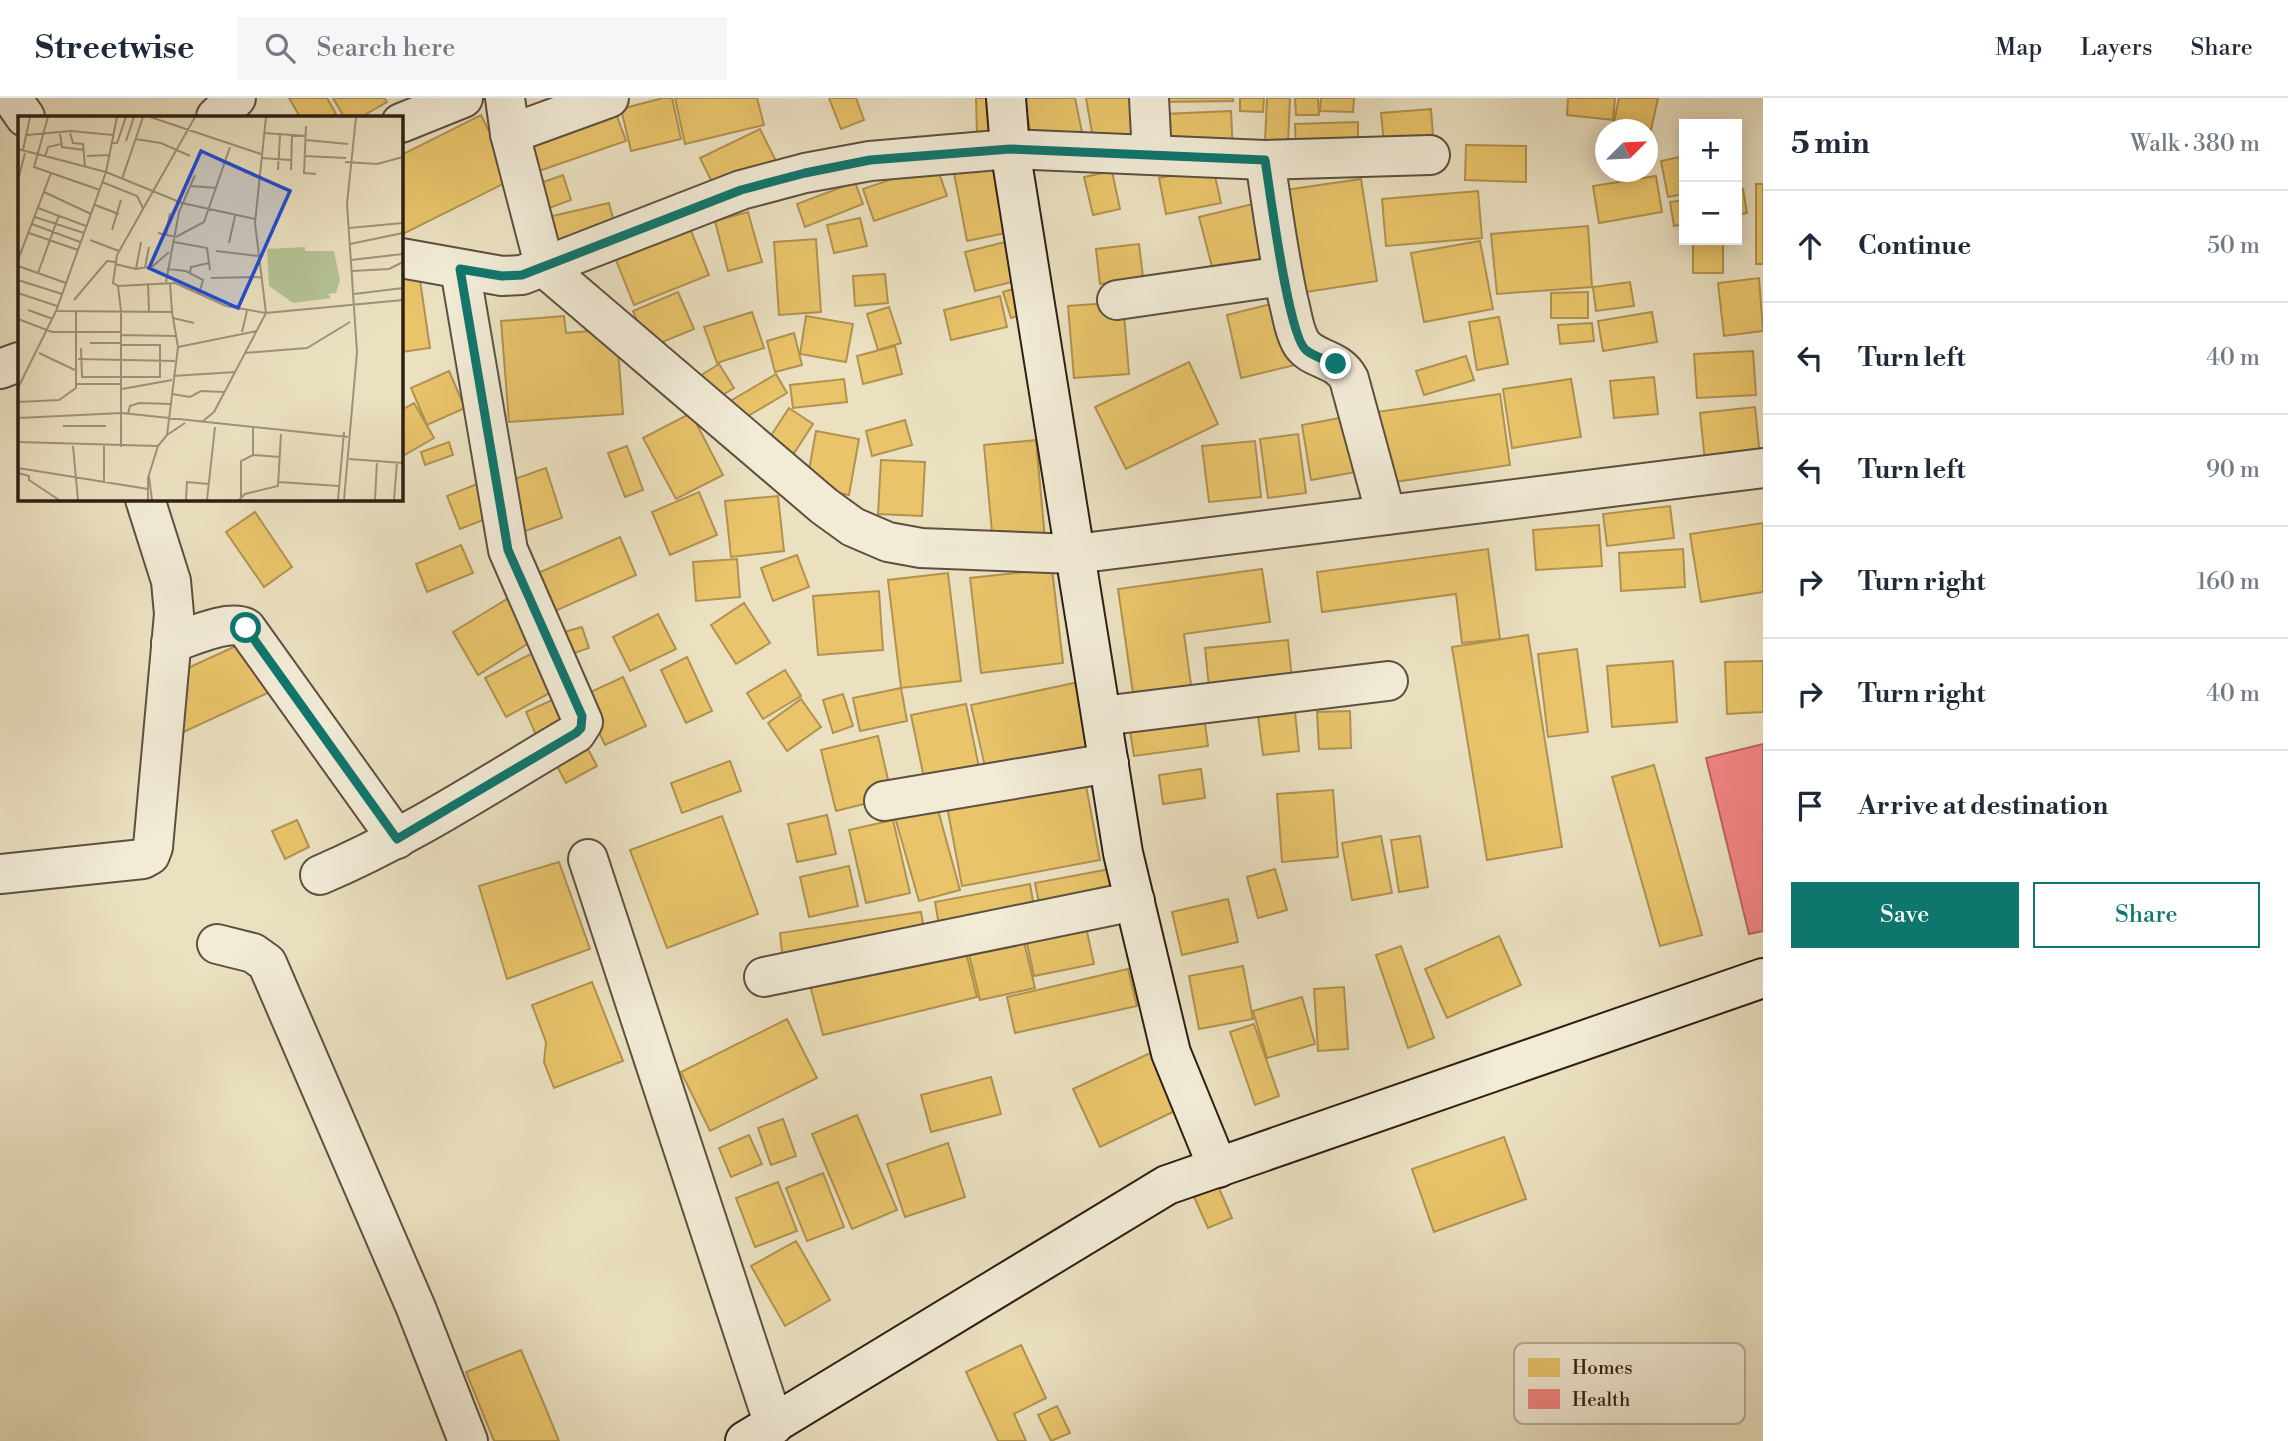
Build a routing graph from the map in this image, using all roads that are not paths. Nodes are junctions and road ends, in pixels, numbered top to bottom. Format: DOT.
graph roads {
  1 [pos="12,98"];
  2 [pos="236,98"];
  3 [pos="463,98"];
  4 [pos="609,98"];
  5 [pos="1006,98"];
  6 [pos="1149,98"];
  7 [pos="24,116"];
  8 [pos="217,116"];
  9 [pos="508,116"];
  10 [pos="402,123"];
  11 [pos="1010,149"];
  12 [pos="1153,155"];
  13 [pos="1430,155"];
  14 [pos="1265,160"];
  15 [pos="402,258"];
  16 [pos="545,268"];
  17 [pos="460,269"];
  18 [pos="1283,276"];
  19 [pos="1117,300"];
  20 [pos="18,362"];
  21 [pos="0,369"];
  22 [pos="1763,468"];
  23 [pos="145,500"];
  24 [pos="1386,515"];
  25 [pos="1075,554"];
  26 [pos="172,643"];
  27 [pos="1388,681"];
  28 [pos="1102,716"];
  29 [pos="1109,762"];
  30 [pos="884,802"];
  31 [pos="397,839"];
  32 [pos="588,859"];
  33 [pos="0,874"];
  34 [pos="320,875"];
  35 [pos="1135,901"];
  36 [pos="217,944"];
  37 [pos="764,978"];
  38 [pos="1763,978"];
  39 [pos="1218,1168"];
  40 [pos="760,1433"];
  41 [pos="468,1441"];
  1 -- 7 [label="street"];
  2 -- 8 [label="street"];
  3 -- 10 [label="street"];
  4 -- 9 [label="street"];
  5 -- 11 [label="street"];
  6 -- 12 [label="street"];
  9 -- 16 [label="street"];
  11 -- 12 [label="street"];
  11 -- 16 [label="street"];
  11 -- 25 [label="street"];
  12 -- 14 [label="street"];
  13 -- 14 [label="street"];
  14 -- 18 [label="street"];
  15 -- 17 [label="street"];
  16 -- 17 [label="street"];
  16 -- 25 [label="street"];
  17 -- 31 [label="street"];
  18 -- 19 [label="street"];
  18 -- 24 [label="street"];
  20 -- 21 [label="street"];
  22 -- 24 [label="street"];
  23 -- 26 [label="street"];
  24 -- 25 [label="street"];
  25 -- 28 [label="street"];
  26 -- 31 [label="street"];
  26 -- 33 [label="street"];
  27 -- 28 [label="street"];
  28 -- 29 [label="street"];
  29 -- 30 [label="street"];
  29 -- 35 [label="street"];
  31 -- 34 [label="street"];
  32 -- 40 [label="street"];
  35 -- 37 [label="street"];
  35 -- 39 [label="street"];
  36 -- 41 [label="street"];
  38 -- 39 [label="street"];
  39 -- 40 [label="street"];
}
